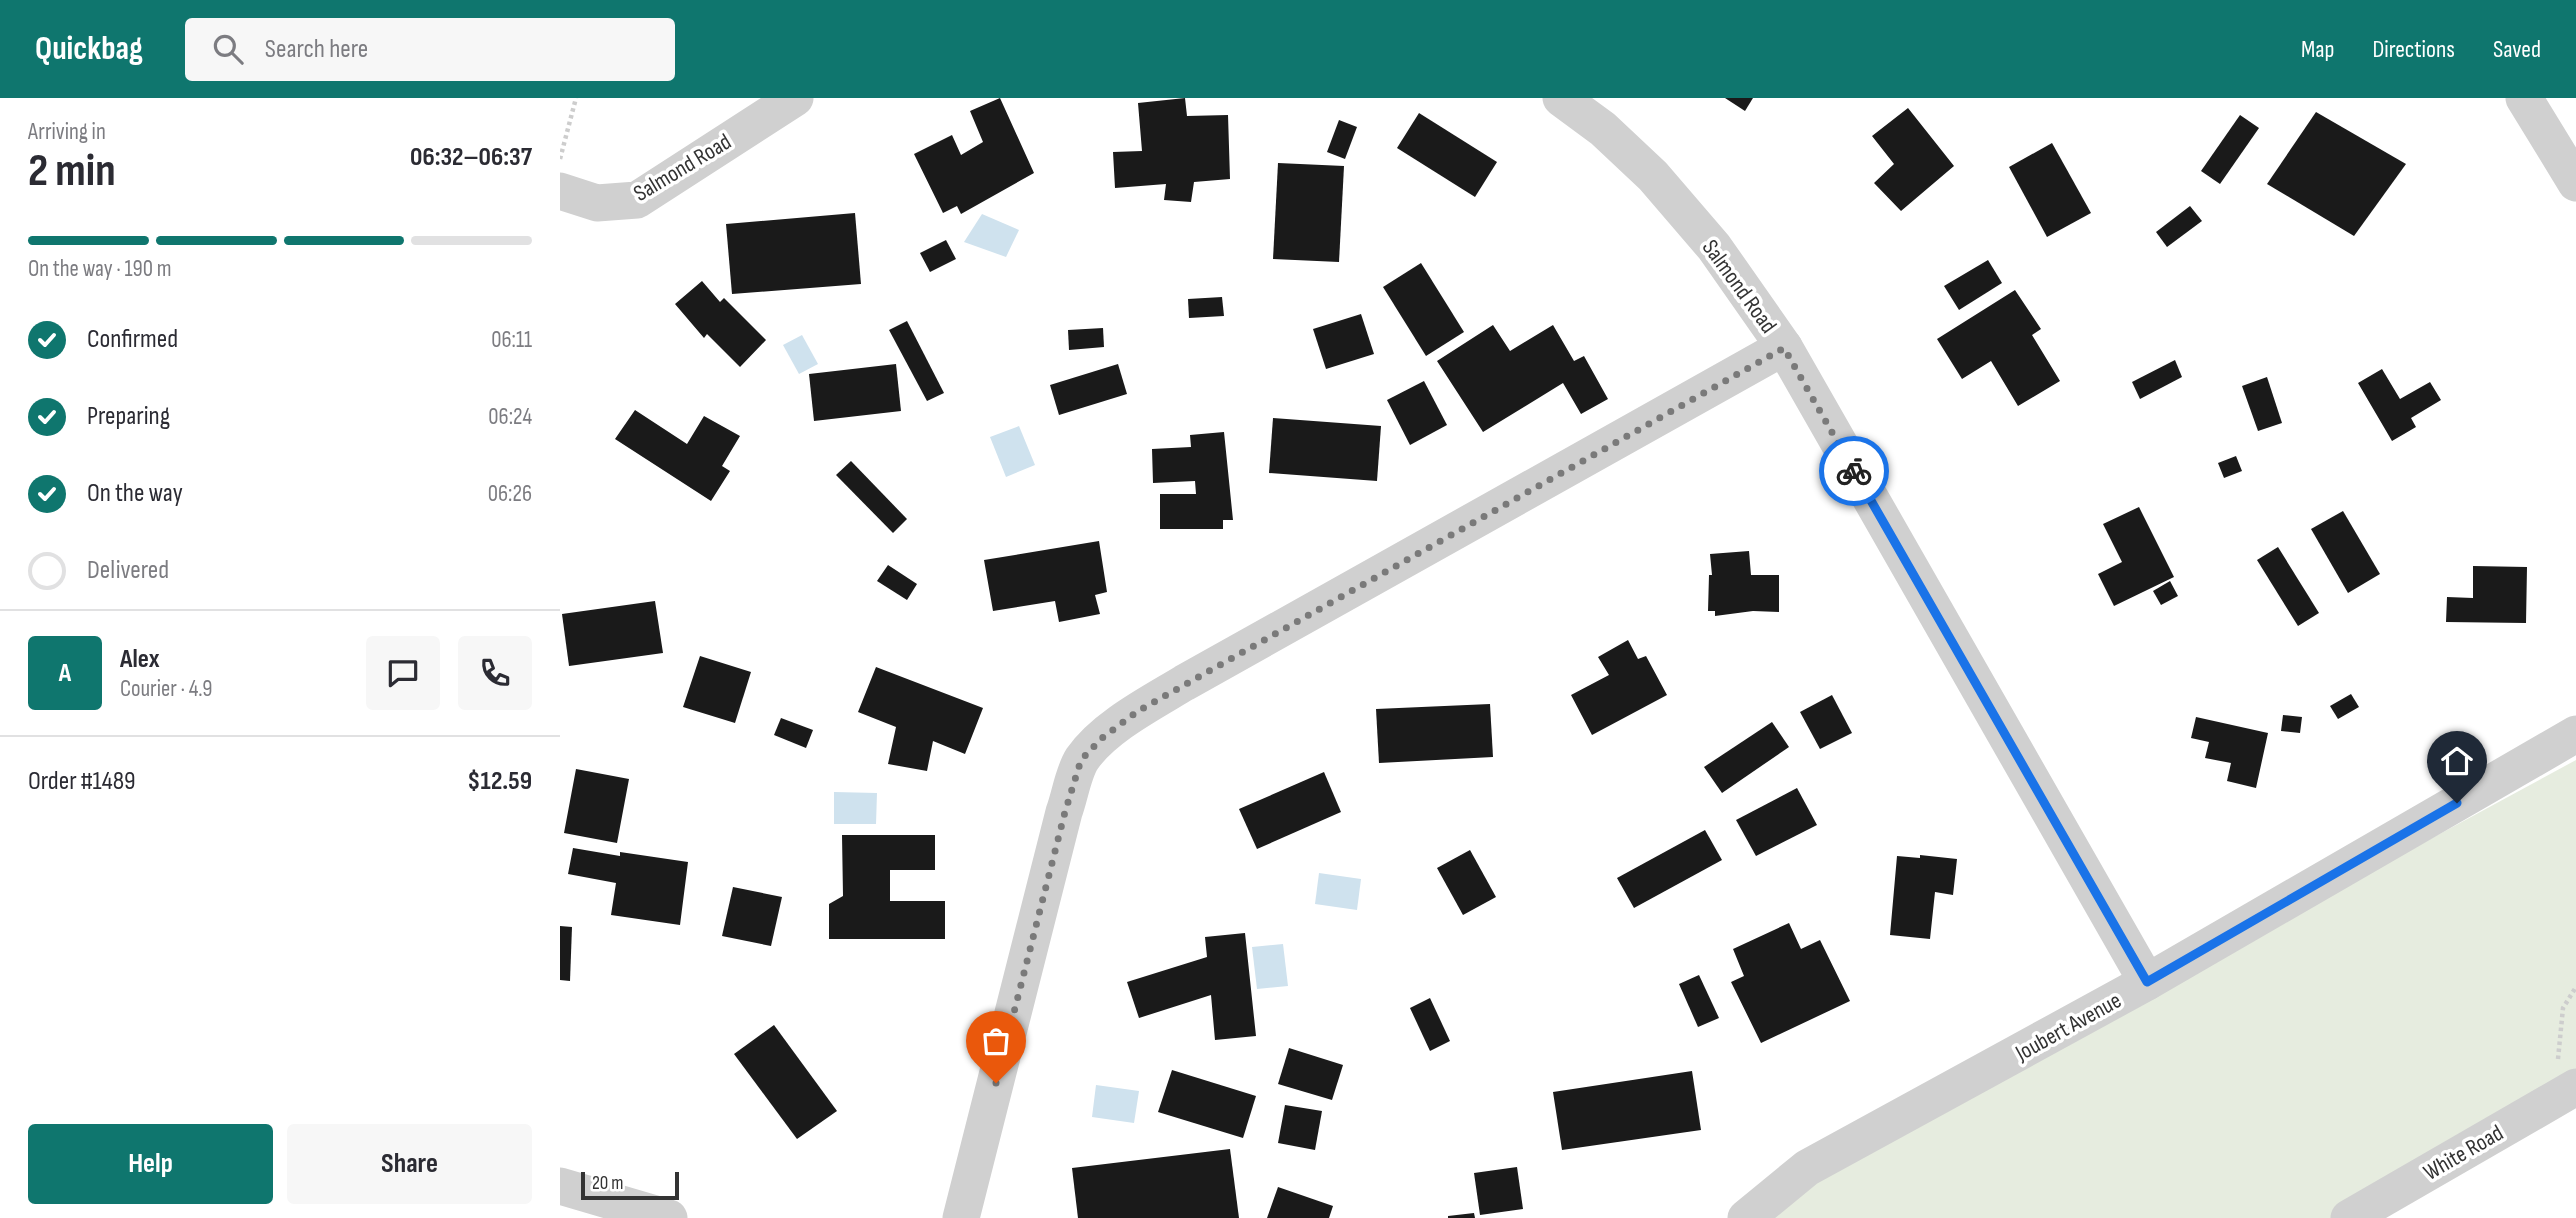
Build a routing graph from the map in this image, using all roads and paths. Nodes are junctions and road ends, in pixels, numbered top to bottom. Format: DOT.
graph roads {
  1 [pos="576,98"];
  2 [pos="795,98"];
  3 [pos="1561,98"];
  4 [pos="2524,98"];
  5 [pos="560,160"];
  6 [pos="2576,183"];
  7 [pos="560,191"];
  8 [pos="1784,348"];
  9 [pos="2576,734"];
  10 [pos="2147,982"];
  11 [pos="2576,987"];
  12 [pos="2565,1093"];
  13 [pos="560,1186"];
  14 [pos="669,1218"];
  15 [pos="961,1218"];
  16 [pos="1746,1218"];
  17 [pos="2349,1218"];
  1 -- 5 [label="path"];
  2 -- 7 [label="street, Salmond Road"];
  3 -- 8 [label="street, Salmond Road"];
  4 -- 6 [label="street"];
  8 -- 10 [label="street, Salmond Road"];
  8 -- 15 [label="street"];
  9 -- 10 [label="street, Joubert Avenue"];
  10 -- 16 [label="street, Joubert Avenue"];
  11 -- 12 [label="path"];
  12 -- 17 [label="street, White Road"];
  13 -- 14 [label="street"];
}
